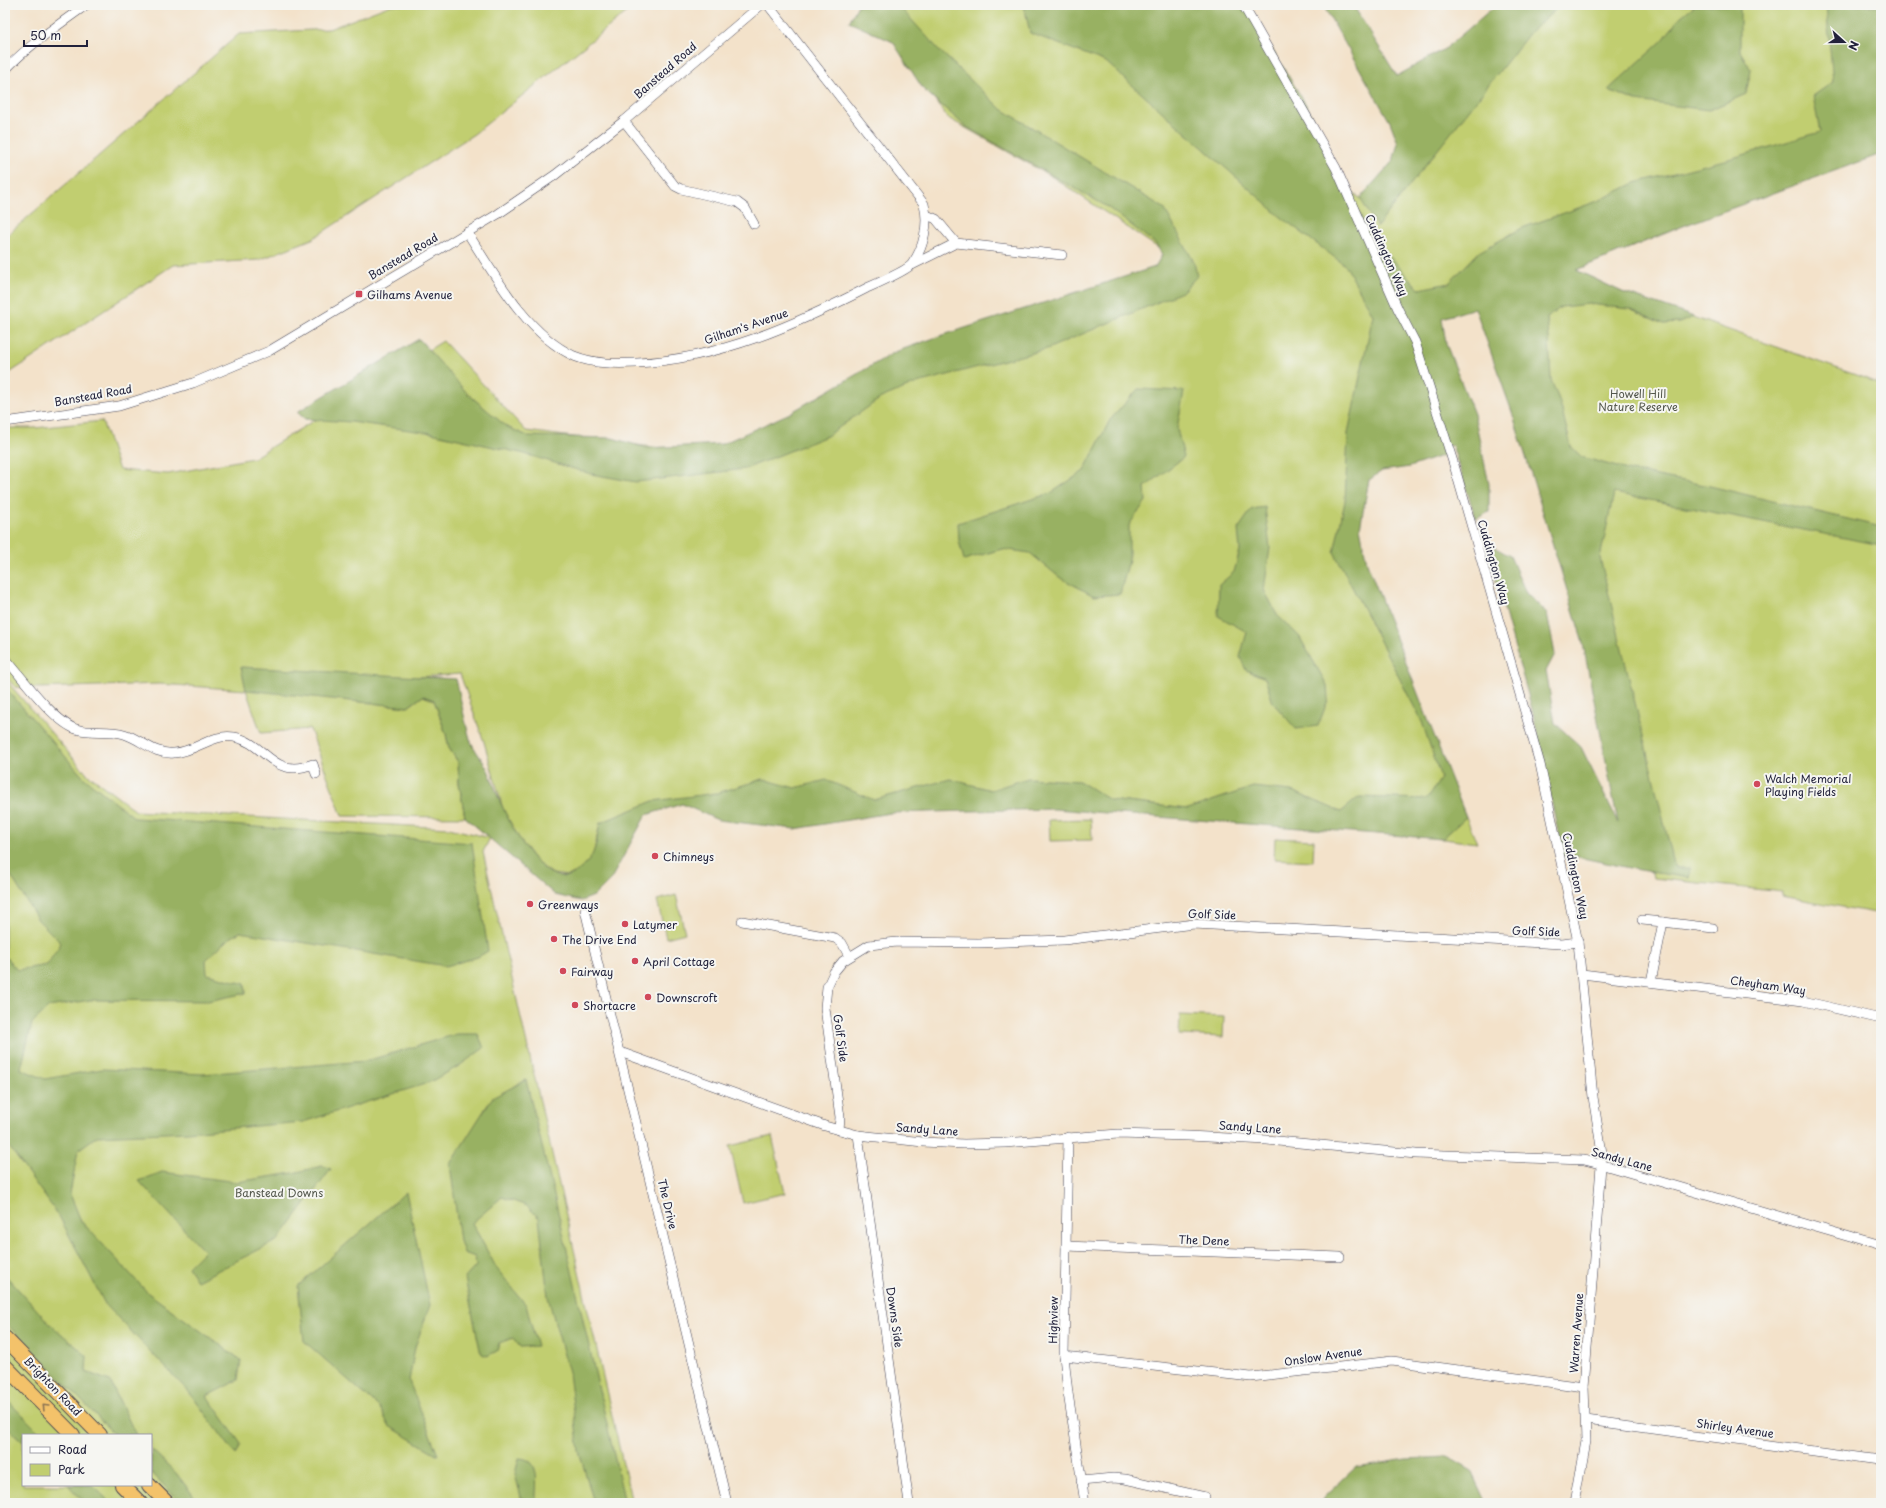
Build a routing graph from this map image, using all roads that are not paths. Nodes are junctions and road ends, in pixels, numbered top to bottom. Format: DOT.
graph roads {
  1 [pos="86,5"];
  2 [pos="761,5"];
  3 [pos="768,5"];
  4 [pos="1243,5"];
  5 [pos="5,70"];
  6 [pos="624,121"];
  7 [pos="927,215"];
  8 [pos="754,224"];
  9 [pos="467,232"];
  10 [pos="956,244"];
  11 [pos="1062,255"];
  12 [pos="912,265"];
  13 [pos="5,422"];
  14 [pos="5,658"];
  15 [pos="316,774"];
  16 [pos="585,910"];
  17 [pos="1642,920"];
  18 [pos="742,922"];
  19 [pos="1663,922"];
  20 [pos="1713,928"];
  21 [pos="1578,942"];
  22 [pos="849,956"];
  23 [pos="1582,974"];
  24 [pos="1651,982"];
  25 [pos="1881,1019"];
  26 [pos="620,1052"];
  27 [pos="839,1130"];
  28 [pos="858,1135"];
  29 [pos="1068,1137"];
  30 [pos="1600,1164"];
  31 [pos="1066,1246"];
  32 [pos="1881,1246"];
  33 [pos="1340,1257"];
  34 [pos="5,1338"];
  35 [pos="1064,1356"];
  36 [pos="5,1366"];
  37 [pos="1584,1387"];
  38 [pos="1586,1420"];
  39 [pos="72,1434"];
  40 [pos="99,1434"];
  41 [pos="1881,1460"];
  42 [pos="1082,1481"];
  43 [pos="123,1486"];
  44 [pos="150,1486"];
  45 [pos="1205,1497"];
  46 [pos="140,1503"];
  47 [pos="167,1503"];
  48 [pos="727,1503"];
  49 [pos="909,1503"];
  50 [pos="1085,1503"];
  51 [pos="1576,1503"];
  1 -- 5 [label="street"];
  2 -- 6 [label="street, Banstead Road"];
  3 -- 7 [label="street"];
  4 -- 21 [label="street, Cuddington Way"];
  6 -- 8 [label="street"];
  6 -- 9 [label="street, Banstead Road"];
  7 -- 10 [label="street"];
  7 -- 12 [label="street"];
  9 -- 12 [label="street, Gilham's Avenue"];
  9 -- 13 [label="street, Banstead Road"];
  10 -- 11 [label="street"];
  10 -- 12 [label="street, Gilham's Avenue"];
  14 -- 15 [label="street"];
  16 -- 26 [label="street, The Drive"];
  17 -- 19 [label="street"];
  18 -- 22 [label="street"];
  19 -- 20 [label="street"];
  19 -- 24 [label="street"];
  21 -- 22 [label="street, Golf Side"];
  21 -- 23 [label="street, Cuddington Way"];
  22 -- 27 [label="street, Golf Side"];
  23 -- 24 [label="street, Cheyham Way"];
  23 -- 30 [label="street, Cuddington Way"];
  24 -- 25 [label="street, Cheyham Way"];
  26 -- 27 [label="street, Sandy Lane"];
  26 -- 48 [label="street, The Drive"];
  27 -- 28 [label="street, Sandy Lane"];
  28 -- 29 [label="street, Sandy Lane"];
  28 -- 49 [label="street, Downs Side"];
  29 -- 30 [label="street, Sandy Lane"];
  29 -- 31 [label="street, Highview"];
  30 -- 32 [label="street, Sandy Lane"];
  30 -- 37 [label="street, Warren Avenue"];
  31 -- 33 [label="street, The Dene"];
  31 -- 35 [label="street, Highview"];
  34 -- 40 [label="highway, Brighton Road"];
  35 -- 37 [label="street, Onslow Avenue"];
  35 -- 42 [label="street, Highview"];
  39 -- 36 [label="highway, Brighton Road, one-way"];
  37 -- 38 [label="street, Warren Avenue"];
  38 -- 41 [label="street, Shirley Avenue"];
  38 -- 51 [label="street, Warren Avenue"];
  42 -- 45 [label="street"];
  42 -- 50 [label="street, Highview"];
  43 -- 46 [label="highway"];
  44 -- 47 [label="highway"];
}
